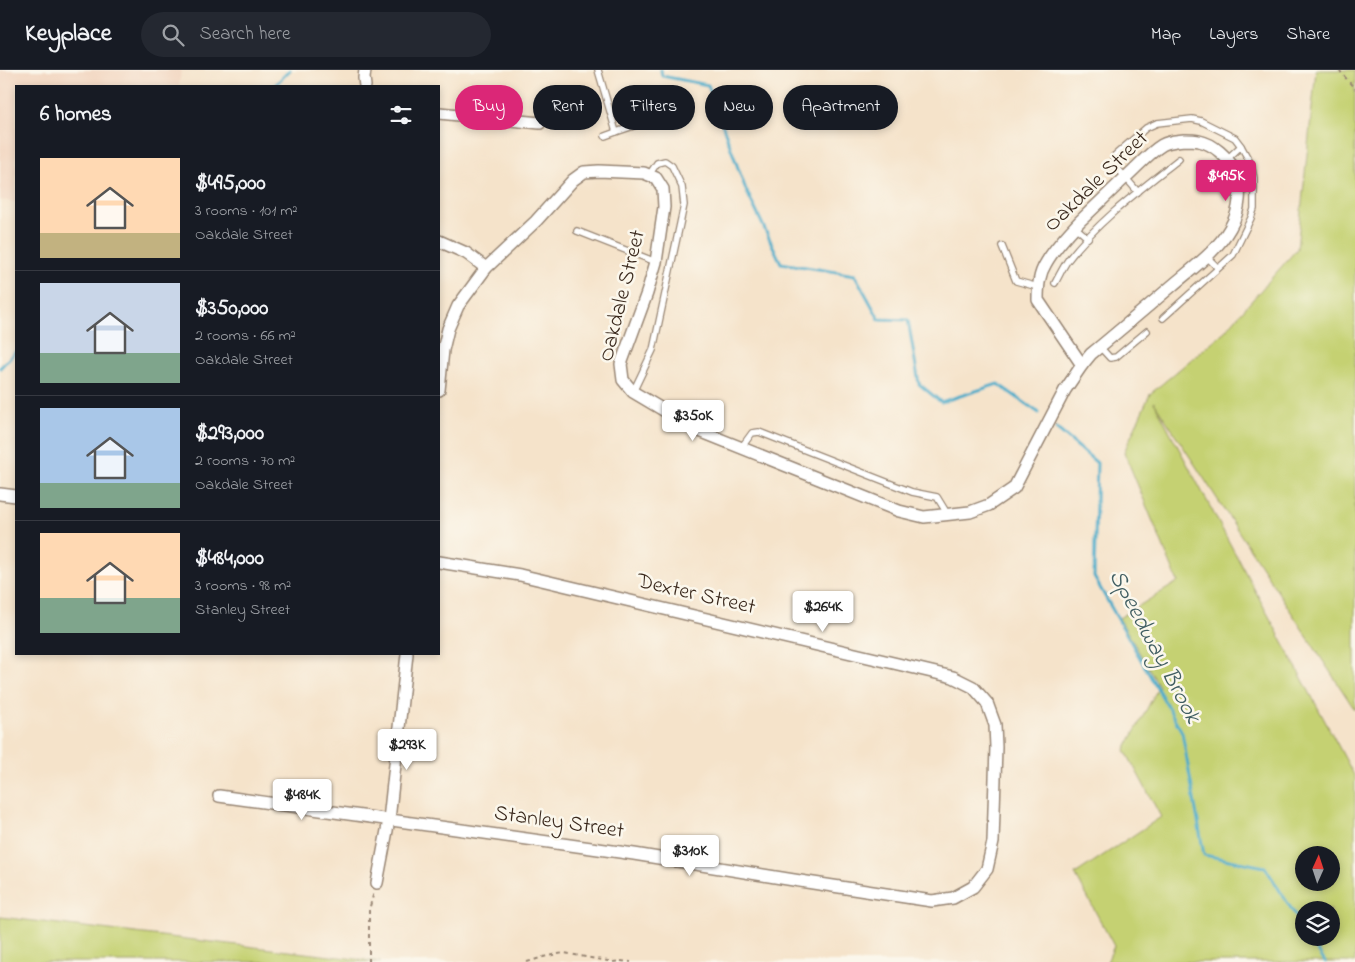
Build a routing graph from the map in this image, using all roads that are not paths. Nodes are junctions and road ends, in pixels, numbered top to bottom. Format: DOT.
graph roads {
  1 [pos="365,70"];
  2 [pos="598,70"];
  3 [pos="365,85"];
  4 [pos="440,113"];
  5 [pos="533,122"];
  6 [pos="622,130"];
  7 [pos="616,132"];
  8 [pos="605,136"];
  9 [pos="1242,146"];
  10 [pos="1179,159"];
  11 [pos="1227,159"];
  12 [pos="649,175"];
  13 [pos="1125,178"];
  14 [pos="1138,192"];
  15 [pos="1075,227"];
  16 [pos="577,231"];
  17 [pos="1088,238"];
  18 [pos="440,241"];
  19 [pos="1002,246"];
  20 [pos="658,249"];
  21 [pos="674,253"];
  22 [pos="1206,256"];
  23 [pos="656,262"];
  24 [pos="486,268"];
  25 [pos="1218,268"];
  26 [pos="1055,283"];
  27 [pos="1038,288"];
  28 [pos="1163,318"];
  29 [pos="1147,331"];
  30 [pos="1100,347"];
  31 [pos="1082,365"];
  32 [pos="440,380"];
  33 [pos="633,392"];
  34 [pos="741,448"];
  35 [pos="0,494"];
  36 [pos="15,496"];
  37 [pos="948,515"];
  38 [pos="440,562"];
  39 [pos="407,655"];
  40 [pos="219,796"];
  41 [pos="389,820"];
  42 [pos="976,882"];
  43 [pos="377,883"];
  1 -- 3 [label="street"];
  2 -- 7 [label="lane"];
  4 -- 5 [label="street"];
  6 -- 7 [label="lane"];
  7 -- 8 [label="lane"];
  9 -- 11 [label="lane"];
  9 -- 13 [label="lane"];
  9 -- 25 [label="lane"];
  10 -- 14 [label="lane"];
  11 -- 13 [label="street, Oakdale Street"];
  11 -- 22 [label="street, Oakdale Street"];
  12 -- 20 [label="street, Oakdale Street"];
  12 -- 21 [label="lane"];
  12 -- 24 [label="street"];
  13 -- 14 [label="lane"];
  13 -- 15 [label="street, Oakdale Street"];
  14 -- 17 [label="lane"];
  15 -- 17 [label="lane"];
  15 -- 27 [label="street, Oakdale Street"];
  16 -- 23 [label="lane"];
  17 -- 26 [label="lane"];
  18 -- 24 [label="street"];
  19 -- 27 [label="lane"];
  20 -- 21 [label="lane"];
  20 -- 23 [label="street, Oakdale Street"];
  21 -- 33 [label="lane"];
  22 -- 25 [label="lane"];
  22 -- 30 [label="street, Oakdale Street"];
  23 -- 33 [label="street, Oakdale Street"];
  24 -- 32 [label="street"];
  25 -- 28 [label="lane"];
  27 -- 31 [label="street"];
  29 -- 30 [label="lane"];
  30 -- 31 [label="street, Oakdale Street"];
  31 -- 37 [label="street, Oakdale Street"];
  33 -- 34 [label="street, Oakdale Street"];
  34 -- 37 [label="street, Oakdale Street"];
  34 -- 37 [label="lane"];
  35 -- 36 [label="street"];
  38 -- 42 [label="street, Dexter Street"];
  39 -- 41 [label="street"];
  40 -- 41 [label="street, Stanley Street"];
  41 -- 42 [label="street, Stanley Street"];
  41 -- 43 [label="street"];
}
